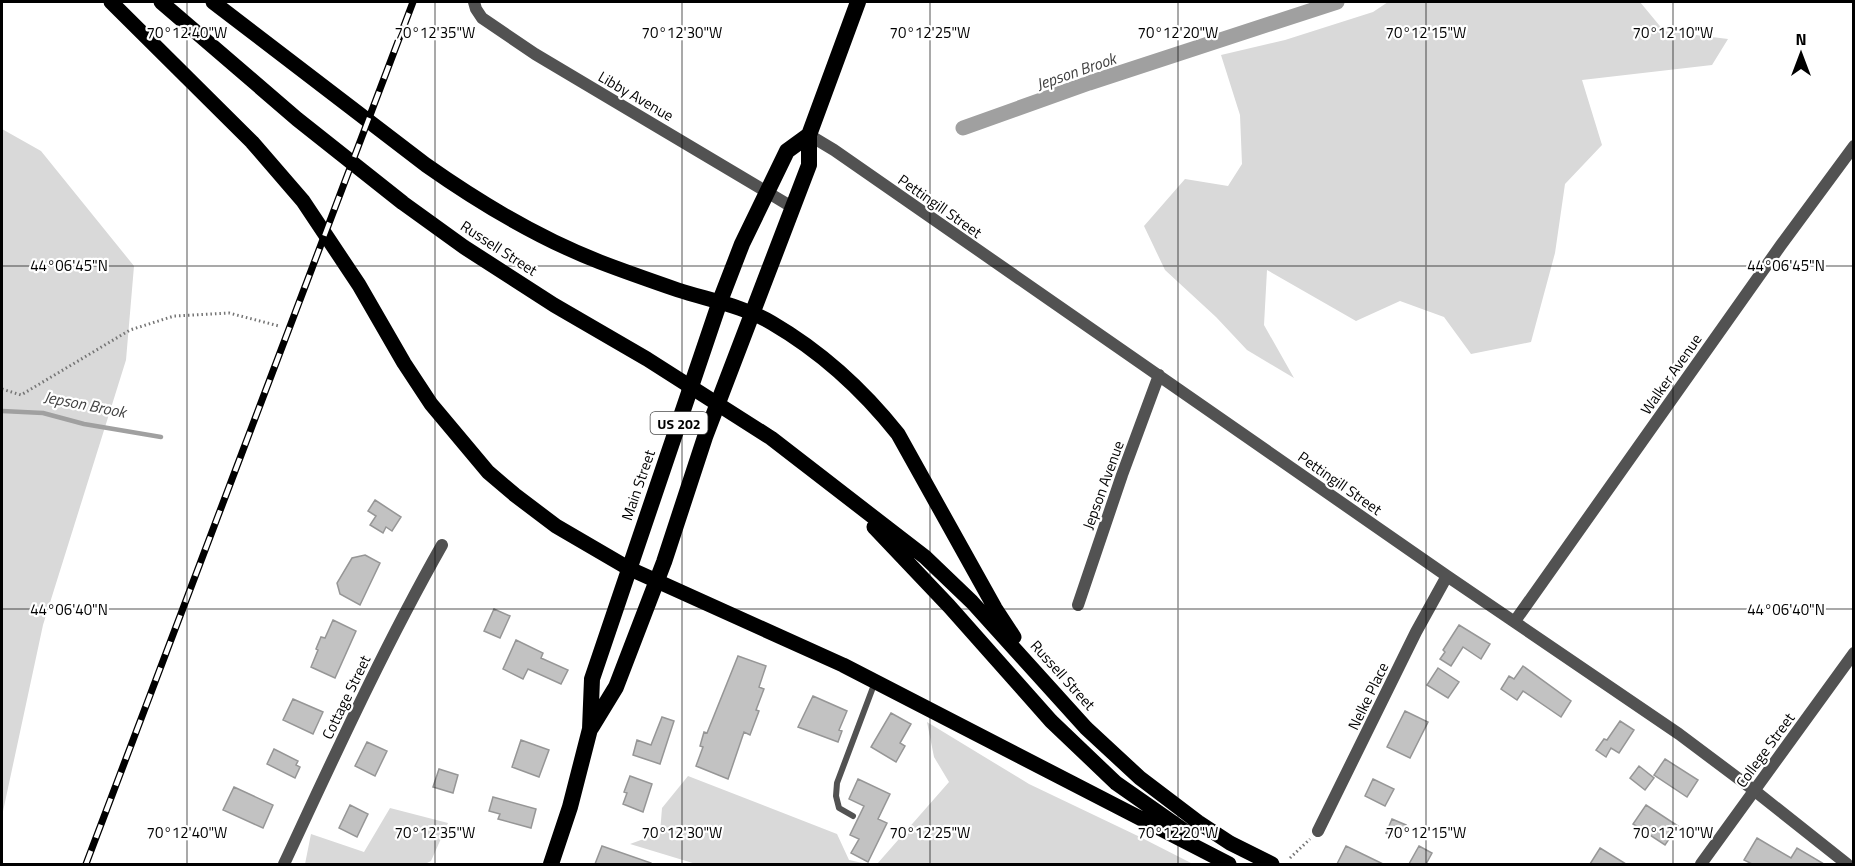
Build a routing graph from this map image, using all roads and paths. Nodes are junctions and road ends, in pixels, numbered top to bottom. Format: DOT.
graph roads {
  1 [pos="111,2"];
  2 [pos="160,2"];
  3 [pos="213,2"];
  4 [pos="474,2"];
  5 [pos="858,2"];
  6 [pos="809,135"];
  7 [pos="1854,146"];
  8 [pos="767,190"];
  9 [pos="792,207"];
  10 [pos="720,301"];
  11 [pos="752,314"];
  12 [pos="279,326"];
  13 [pos="1159,375"];
  14 [pos="2,389"];
  15 [pos="841,492"];
  16 [pos="442,545"];
  17 [pos="628,568"];
  18 [pos="1447,576"];
  19 [pos="656,582"];
  20 [pos="1078,605"];
  21 [pos="1515,621"];
  22 [pos="1854,653"];
  23 [pos="875,682"];
  24 [pos="1053,690"];
  25 [pos="590,729"];
  26 [pos="1755,790"];
  27 [pos="853,816"];
  28 [pos="1318,831"];
  29 [pos="1290,858"];
  30 [pos="284,864"];
  31 [pos="552,864"];
  32 [pos="1231,864"];
  33 [pos="1272,864"];
  34 [pos="1701,864"];
  35 [pos="1847,864"];
  1 -- 17 [label="main road"];
  2 -- 15 [label="main road, Russell Street"];
  3 -- 10 [label="main road"];
  4 -- 8 [label="street, Libby Avenue"];
  5 -- 6 [label="highway, Main Street / US 202"];
  6 -- 8 [label="highway, Main Street / US 202"];
  6 -- 9 [label="highway, Main Street / US 202"];
  6 -- 13 [label="street, Pettingill Street"];
  7 -- 21 [label="street, Walker Avenue"];
  8 -- 9 [label="street, Libby Avenue"];
  8 -- 10 [label="highway, Main Street / US 202"];
  9 -- 11 [label="highway, Main Street / US 202"];
  10 -- 11 [label="main road"];
  10 -- 17 [label="highway, Main Street / US 202"];
  11 -- 19 [label="highway, Main Street / US 202"];
  11 -- 24 [label="main road"];
  12 -- 14 [label="path"];
  13 -- 18 [label="street, Pettingill Street"];
  13 -- 20 [label="street, Jepson Avenue"];
  15 -- 24 [label="main road, Russell Street"];
  15 -- 32 [label="main road, Russell Street"];
  16 -- 30 [label="street, Cottage Street"];
  17 -- 19 [label="main road"];
  17 -- 25 [label="highway, Main Street / US 202"];
  18 -- 21 [label="street, Pettingill Street"];
  18 -- 28 [label="street, Nelke Place"];
  19 -- 23 [label="main road"];
  19 -- 25 [label="highway, Main Street / US 202"];
  21 -- 26 [label="street, Pettingill Street"];
  22 -- 26 [label="street, College Street"];
  23 -- 27 [label="lane"];
  23 -- 32 [label="main road"];
  24 -- 33 [label="main road, Russell Street"];
  25 -- 31 [label="highway, Main Street / US 202"];
  26 -- 34 [label="street, College Street"];
  26 -- 35 [label="street, Pettingill Street"];
  28 -- 29 [label="path"];
}
